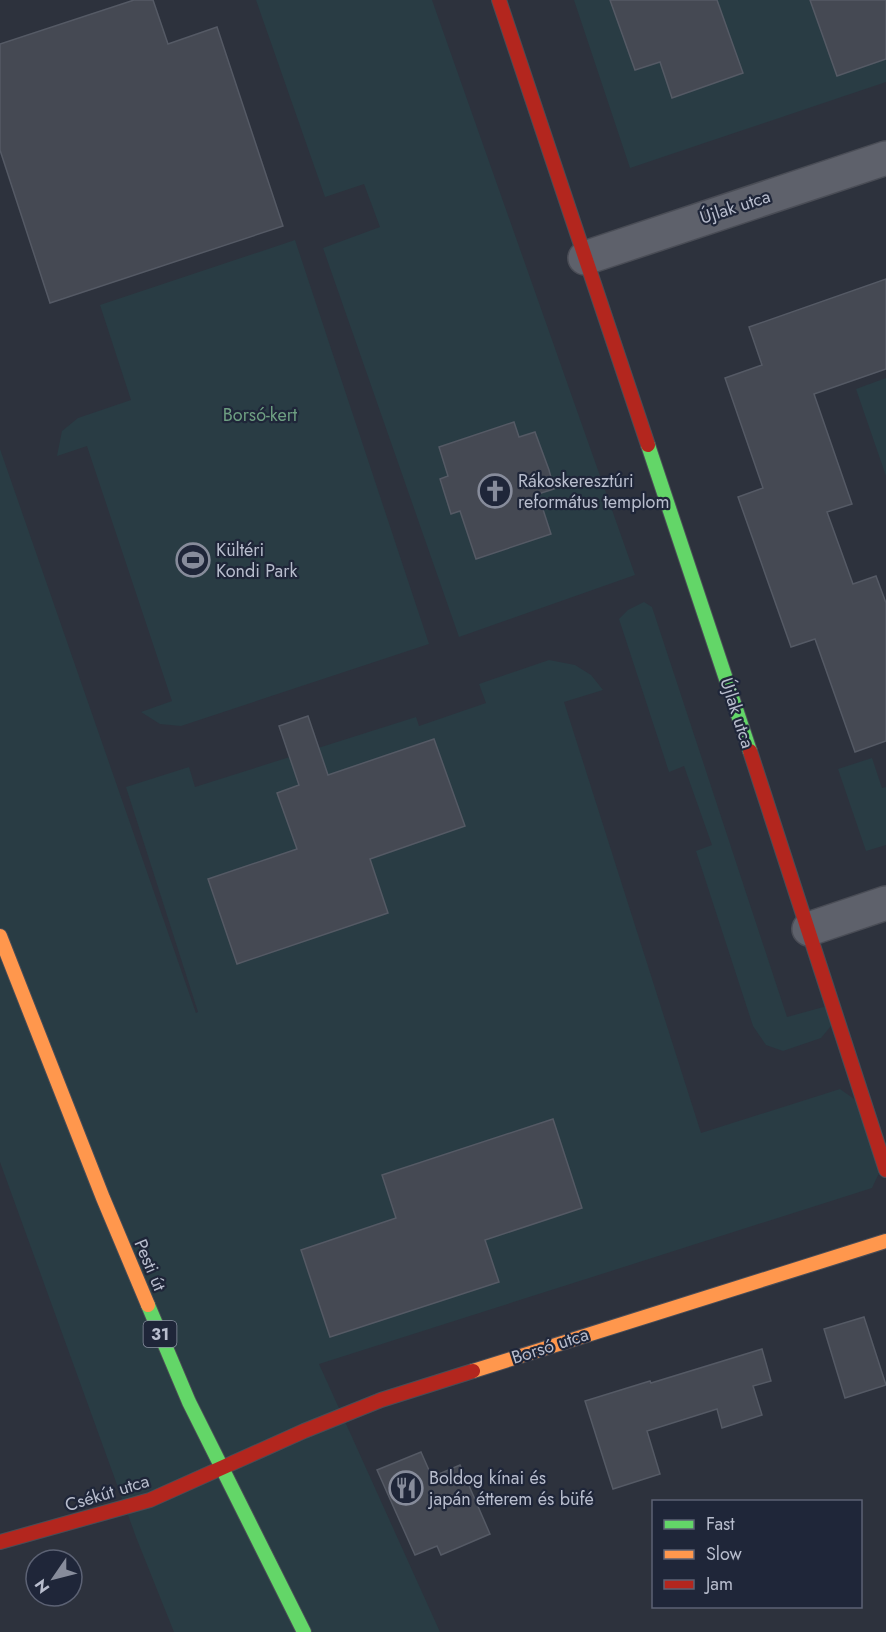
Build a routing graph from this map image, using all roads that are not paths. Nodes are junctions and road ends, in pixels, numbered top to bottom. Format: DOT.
graph roads {
  1 [pos="499,0"];
  2 [pos="886,158"];
  3 [pos="585,258"];
  4 [pos="886,903"];
  5 [pos="809,929"];
  6 [pos="0,936"];
  7 [pos="886,1170"];
  8 [pos="886,1240"];
  9 [pos="221,1467"];
  10 [pos="0,1542"];
  11 [pos="304,1632"];
  1 -- 3 [label="street, Újlak utca"];
  2 -- 3 [label="street, Újlak utca"];
  3 -- 5 [label="street, Újlak utca"];
  4 -- 5 [label="street"];
  5 -- 7 [label="street, Újlak utca"];
  6 -- 9 [label="street, Pesti út / 31"];
  8 -- 9 [label="street, Borsó utca"];
  9 -- 10 [label="street, Csékút utca"];
  9 -- 11 [label="street, Pesti út / 31"];
}
